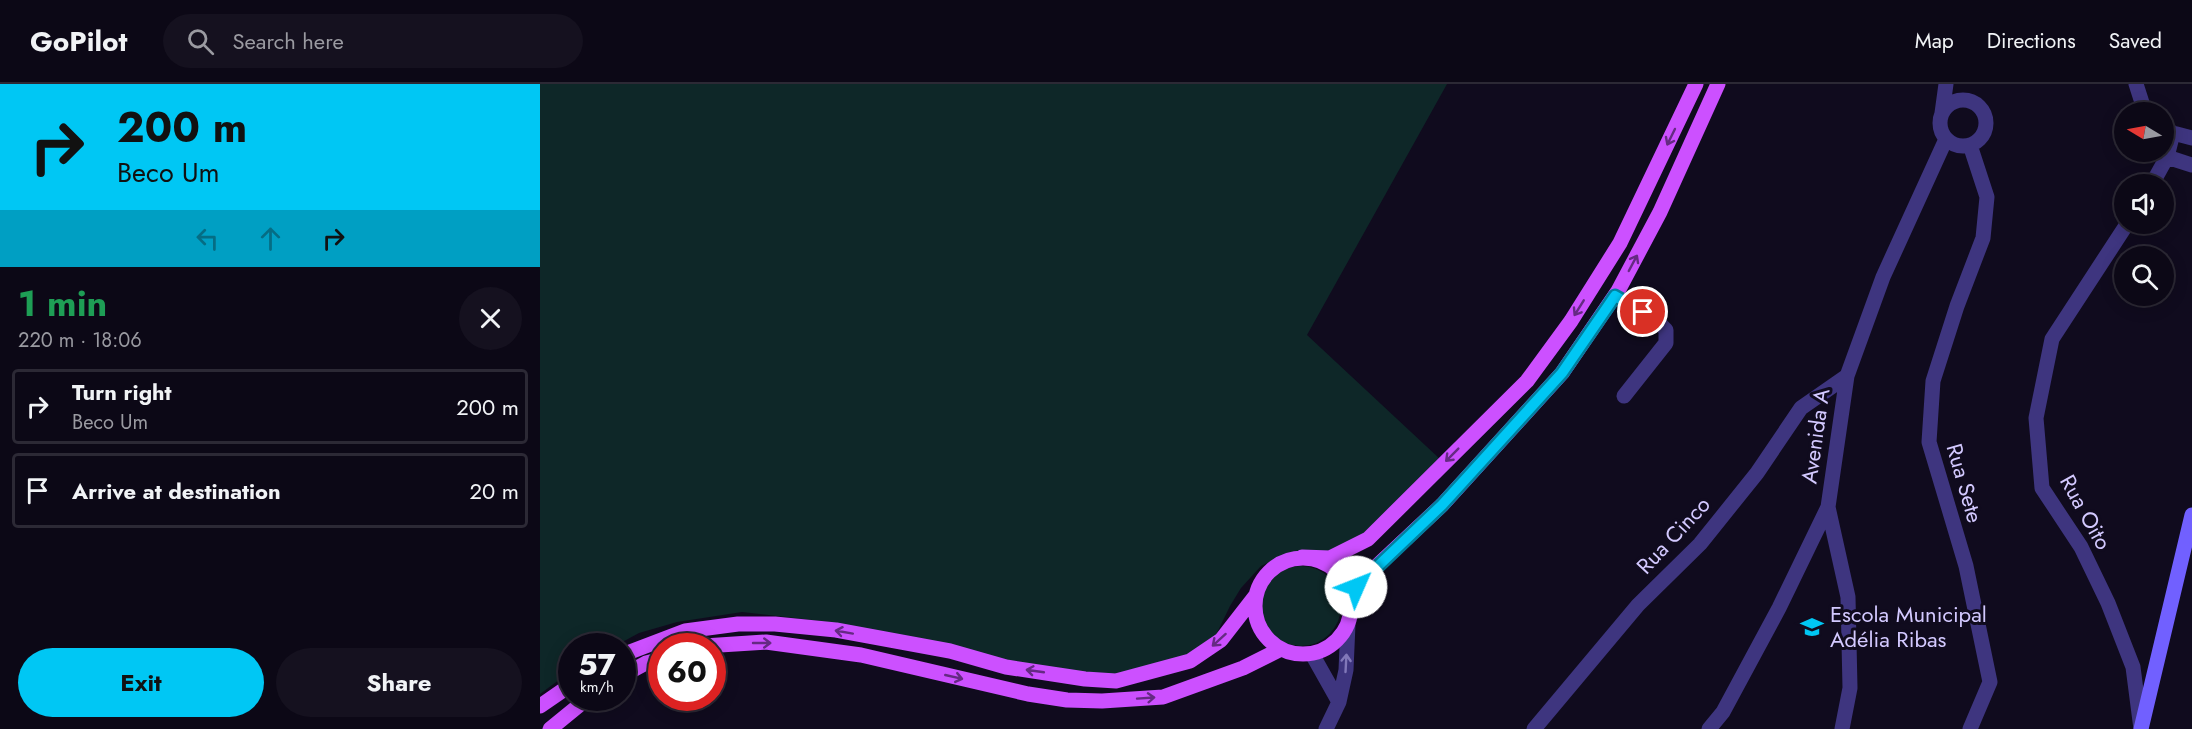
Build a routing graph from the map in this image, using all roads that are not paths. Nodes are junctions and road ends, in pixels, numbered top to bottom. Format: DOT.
graph roads {
  1 [pos="1696,84"];
  2 [pos="1718,84"];
  3 [pos="1946,84"];
  4 [pos="2136,84"];
  5 [pos="2142,102"];
  6 [pos="1942,113"];
  7 [pos="2174,132"];
  8 [pos="2192,138"];
  9 [pos="1946,139"];
  10 [pos="1970,145"];
  11 [pos="2174,157"];
  12 [pos="2192,165"];
  13 [pos="2120,234"];
  14 [pos="1615,296"];
  15 [pos="1847,376"];
  16 [pos="1624,396"];
  17 [pos="1828,507"];
  18 [pos="2192,515"];
  19 [pos="1302,557"];
  20 [pos="1349,592"];
  21 [pos="1256,595"];
  22 [pos="1348,624"];
  23 [pos="726,645"];
  24 [pos="636,648"];
  25 [pos="1281,649"];
  26 [pos="1312,654"];
  27 [pos="558,694"];
  28 [pos="1339,702"];
  29 [pos="540,706"];
  30 [pos="572,711"];
  31 [pos="550,729"];
  32 [pos="1326,729"];
  33 [pos="1534,729"];
  34 [pos="1709,729"];
  35 [pos="1842,729"];
  36 [pos="1970,729"];
  37 [pos="2141,729"];
  1 -- 19 [label="main road, one-way"];
  14 -- 2 [label="main road, one-way"];
  3 -- 6 [label="street"];
  4 -- 5 [label="street"];
  6 -- 9 [label="street"];
  6 -- 10 [label="street"];
  7 -- 8 [label="street"];
  9 -- 10 [label="street"];
  9 -- 15 [label="street, Avenida A"];
  10 -- 36 [label="street, Rua Sete"];
  11 -- 12 [label="street"];
  13 -- 37 [label="street, Rua Oito"];
  14 -- 16 [label="street"];
  14 -- 20 [label="main road"];
  15 -- 17 [label="street, Avenida A"];
  15 -- 33 [label="street, Rua Cinco"];
  17 -- 34 [label="street, Avenida A"];
  17 -- 35 [label="street"];
  18 -- 37 [label="street"];
  19 -- 20 [label="main road"];
  19 -- 21 [label="main road"];
  20 -- 22 [label="main road"];
  21 -- 24 [label="main road, one-way"];
  21 -- 25 [label="main road"];
  22 -- 26 [label="main road"];
  28 -- 22 [label="street, one-way"];
  23 -- 25 [label="main road, one-way"];
  25 -- 26 [label="main road"];
  26 -- 28 [label="street"];
  27 -- 29 [label="main road"];
  28 -- 32 [label="street"];
  30 -- 31 [label="main road"];
}
